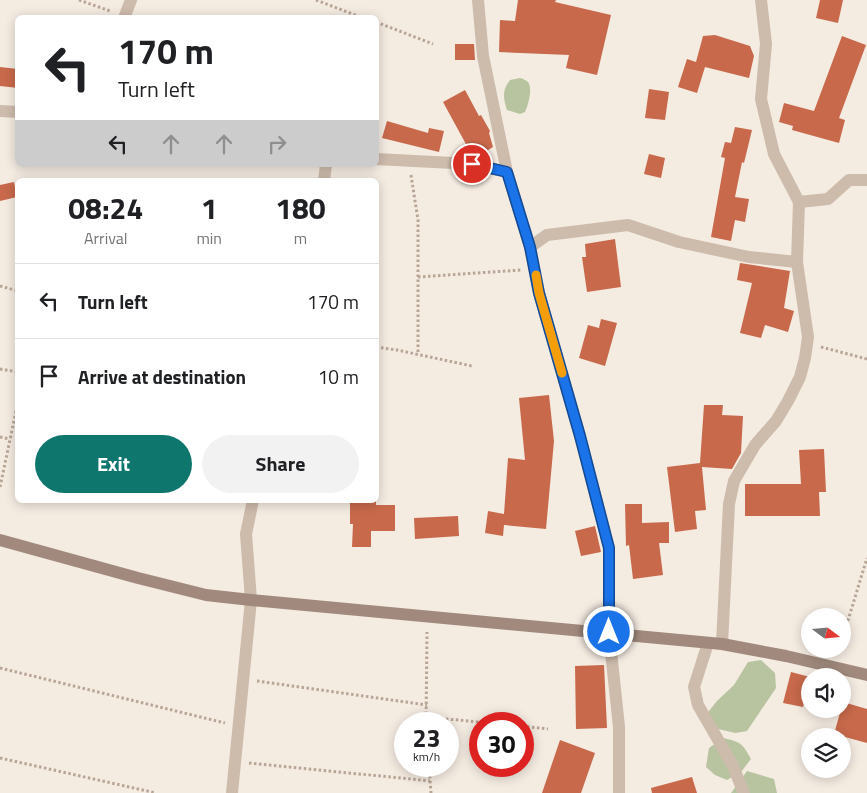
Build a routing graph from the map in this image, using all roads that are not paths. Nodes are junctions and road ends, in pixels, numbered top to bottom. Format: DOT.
graph roads {
  1 [pos="131,0"];
  2 [pos="478,0"];
  3 [pos="761,0"];
  4 [pos="125,15"];
  5 [pos="0,111"];
  6 [pos="15,112"];
  7 [pos="379,159"];
  8 [pos="507,172"];
  9 [pos="867,180"];
  10 [pos="799,202"];
  11 [pos="530,247"];
  12 [pos="798,262"];
  13 [pos="252,503"];
  14 [pos="0,540"];
  15 [pos="251,600"];
  16 [pos="609,632"];
  17 [pos="708,643"];
  18 [pos="722,644"];
  19 [pos="867,675"];
  20 [pos="232,793"];
  21 [pos="619,793"];
  22 [pos="744,793"];
  1 -- 4 [label="street"];
  2 -- 8 [label="street"];
  3 -- 10 [label="street"];
  5 -- 6 [label="street"];
  7 -- 8 [label="street"];
  8 -- 11 [label="street"];
  9 -- 10 [label="street"];
  10 -- 12 [label="street"];
  11 -- 12 [label="street"];
  11 -- 16 [label="street"];
  12 -- 18 [label="street"];
  13 -- 15 [label="street"];
  14 -- 15 [label="street"];
  15 -- 16 [label="street"];
  15 -- 20 [label="street"];
  16 -- 17 [label="street"];
  16 -- 21 [label="street"];
  17 -- 18 [label="street"];
  17 -- 22 [label="street"];
  18 -- 19 [label="street"];
}
